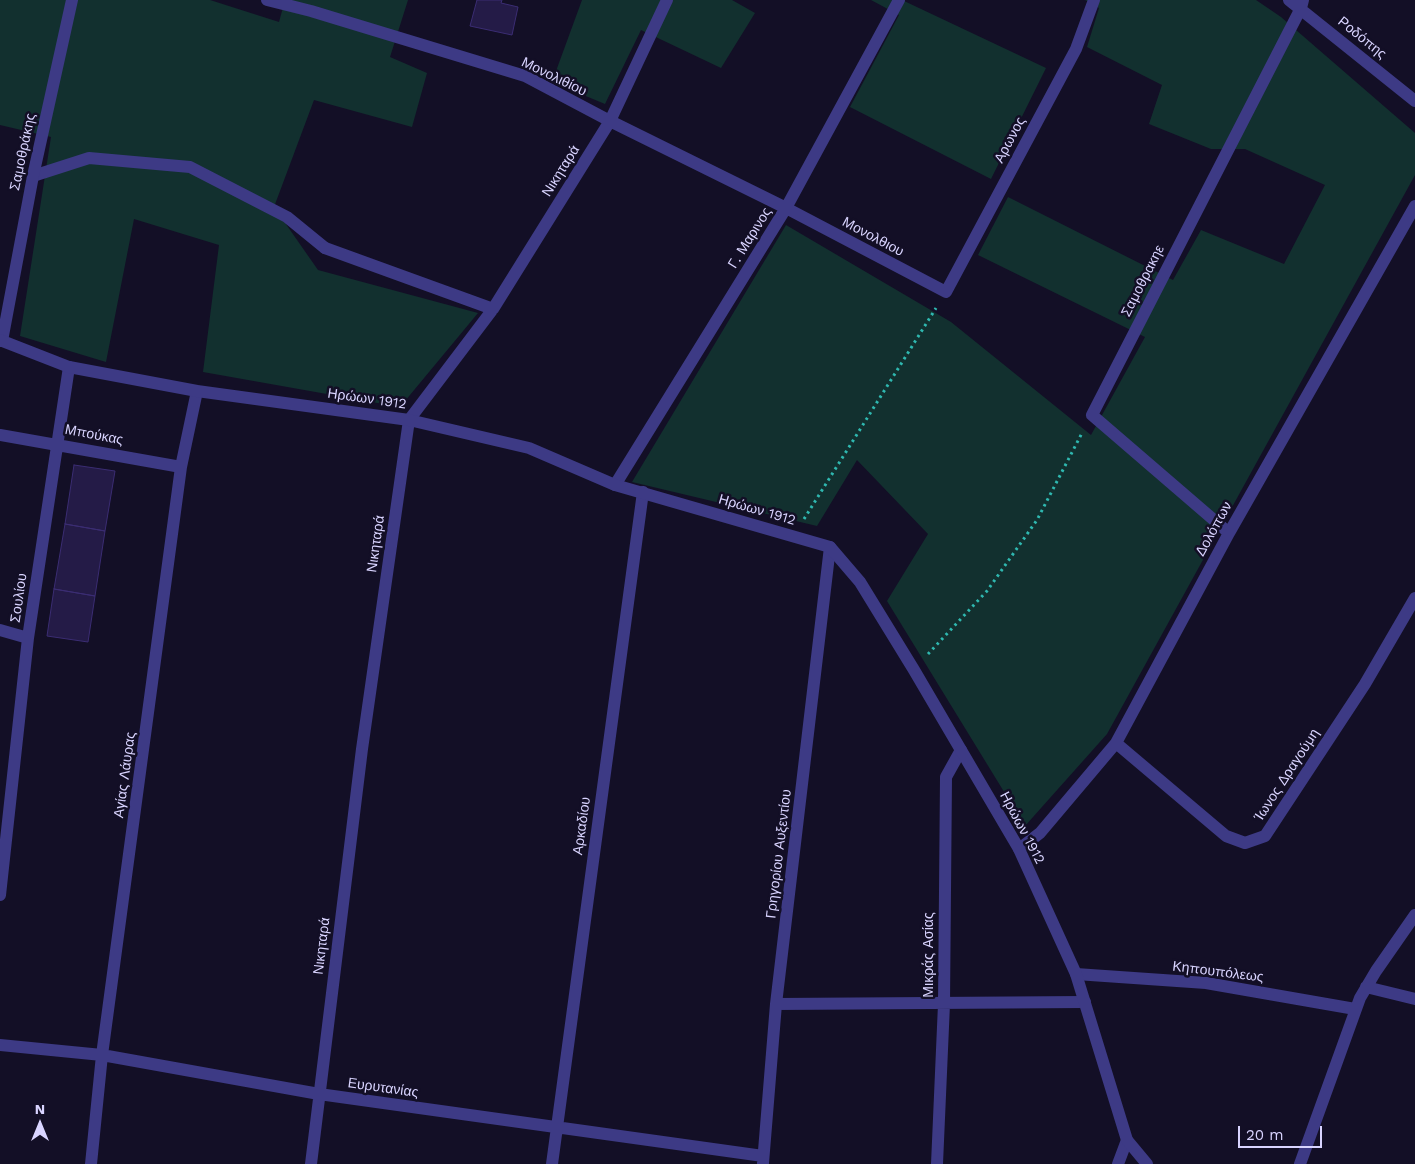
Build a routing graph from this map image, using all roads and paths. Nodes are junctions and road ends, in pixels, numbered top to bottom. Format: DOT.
graph roads {
  1 [pos="72,0"];
  2 [pos="267,0"];
  3 [pos="667,0"];
  4 [pos="899,0"];
  5 [pos="1094,0"];
  6 [pos="1289,0"];
  7 [pos="1302,4"];
  8 [pos="1415,101"];
  9 [pos="610,122"];
  10 [pos="33,176"];
  11 [pos="1415,206"];
  12 [pos="786,208"];
  13 [pos="946,292"];
  14 [pos="493,310"];
  15 [pos="1,340"];
  16 [pos="70,368"];
  17 [pos="197,391"];
  18 [pos="1092,415"];
  19 [pos="408,420"];
  20 [pos="0,435"];
  21 [pos="56,443"];
  22 [pos="181,467"];
  23 [pos="615,485"];
  24 [pos="643,492"];
  25 [pos="1229,533"];
  26 [pos="793,536"];
  27 [pos="830,547"];
  28 [pos="1415,598"];
  29 [pos="0,630"];
  30 [pos="28,638"];
  31 [pos="914,670"];
  32 [pos="1116,744"];
  33 [pos="961,750"];
  34 [pos="1019,849"];
  35 [pos="0,894"];
  36 [pos="1415,915"];
  37 [pos="1076,974"];
  38 [pos="1366,987"];
  39 [pos="1415,1000"];
  40 [pos="1085,1002"];
  41 [pos="776,1004"];
  42 [pos="944,1004"];
  43 [pos="1355,1009"];
  44 [pos="0,1045"];
  45 [pos="102,1054"];
  46 [pos="319,1094"];
  47 [pos="556,1126"];
  48 [pos="1127,1140"];
  49 [pos="763,1160"];
  50 [pos="91,1164"];
  51 [pos="311,1164"];
  52 [pos="552,1164"];
  53 [pos="937,1164"];
  54 [pos="1118,1164"];
  55 [pos="1147,1164"];
  56 [pos="1300,1164"];
  1 -- 10 [label="street, Σαμοθράκης"];
  2 -- 9 [label="street, Μονολιθίου"];
  3 -- 9 [label="street, Νικηταρά"];
  4 -- 12 [label="street, Γ. Μαρινος"];
  5 -- 13 [label="street, Αρωνος"];
  6 -- 7 [label="street, Ροδόπης"];
  7 -- 8 [label="street, Ροδόπης"];
  7 -- 18 [label="street, Σαμοθρακηε"];
  9 -- 12 [label="street, Μονολιθίου"];
  9 -- 14 [label="street, Νικηταρά"];
  10 -- 14 [label="street"];
  10 -- 15 [label="street, Σαμοθράκης"];
  11 -- 25 [label="street, Δολόπων"];
  12 -- 13 [label="street, Μονολθιου"];
  12 -- 23 [label="street, Γ. Μαρινος"];
  13 -- 26 [label="path"];
  14 -- 19 [label="street, Νικηταρά"];
  15 -- 16 [label="street, Ηρώων 1912"];
  16 -- 17 [label="street, Ηρώων 1912"];
  16 -- 21 [label="street, Σουλίου"];
  17 -- 19 [label="street, Ηρώων 1912"];
  17 -- 22 [label="street, Αγίας Λάυρας"];
  18 -- 25 [label="street"];
  18 -- 31 [label="path"];
  19 -- 23 [label="street, Ηρώων 1912"];
  19 -- 46 [label="street, Νικηταρά"];
  20 -- 21 [label="street, Μπούκας"];
  21 -- 22 [label="street, Μπούκας"];
  21 -- 30 [label="street, Σουλίου"];
  22 -- 45 [label="street, Αγίας Λάυρας"];
  23 -- 24 [label="street, Ηρώων 1912"];
  24 -- 26 [label="street, Ηρώων 1912"];
  24 -- 47 [label="street, Αρκαδίου"];
  25 -- 32 [label="street, Δολόπων"];
  26 -- 27 [label="street, Ηρώων 1912"];
  27 -- 31 [label="street, Ηρώων 1912"];
  27 -- 41 [label="street, Γρηγορίου Αυξεντίου"];
  28 -- 32 [label="street, Ίωνος Δραγούμη"];
  29 -- 30 [label="street"];
  30 -- 35 [label="street, Σουλίου"];
  31 -- 33 [label="street, Ηρώων 1912"];
  32 -- 34 [label="street, Δολόπων"];
  33 -- 34 [label="street, Ηρώων 1912"];
  33 -- 42 [label="street, Μικράς Ασίας"];
  34 -- 37 [label="street, Ηρώων 1912"];
  36 -- 38 [label="street"];
  37 -- 40 [label="street, Ηρώων 1912"];
  37 -- 43 [label="street, Κηπουπόλεως"];
  38 -- 39 [label="street"];
  38 -- 43 [label="street"];
  40 -- 42 [label="street"];
  40 -- 48 [label="street, Ηρώων 1912"];
  41 -- 42 [label="street"];
  41 -- 49 [label="street, Γρηγορίου Αυξεντίου"];
  42 -- 53 [label="street, Μικράς Ασίας"];
  43 -- 56 [label="street"];
  44 -- 45 [label="street, Ευρυτανίας"];
  45 -- 46 [label="street, Ευρυτανίας"];
  45 -- 50 [label="street, Αγίας Λάυρας"];
  46 -- 47 [label="street, Ευρυτανίας"];
  46 -- 51 [label="street, Νικηταρά"];
  47 -- 49 [label="street, Ευρυτανίας"];
  47 -- 52 [label="street, Αρκαδίου"];
  48 -- 54 [label="street"];
  48 -- 55 [label="street, Ηρώων 1912"];
}
